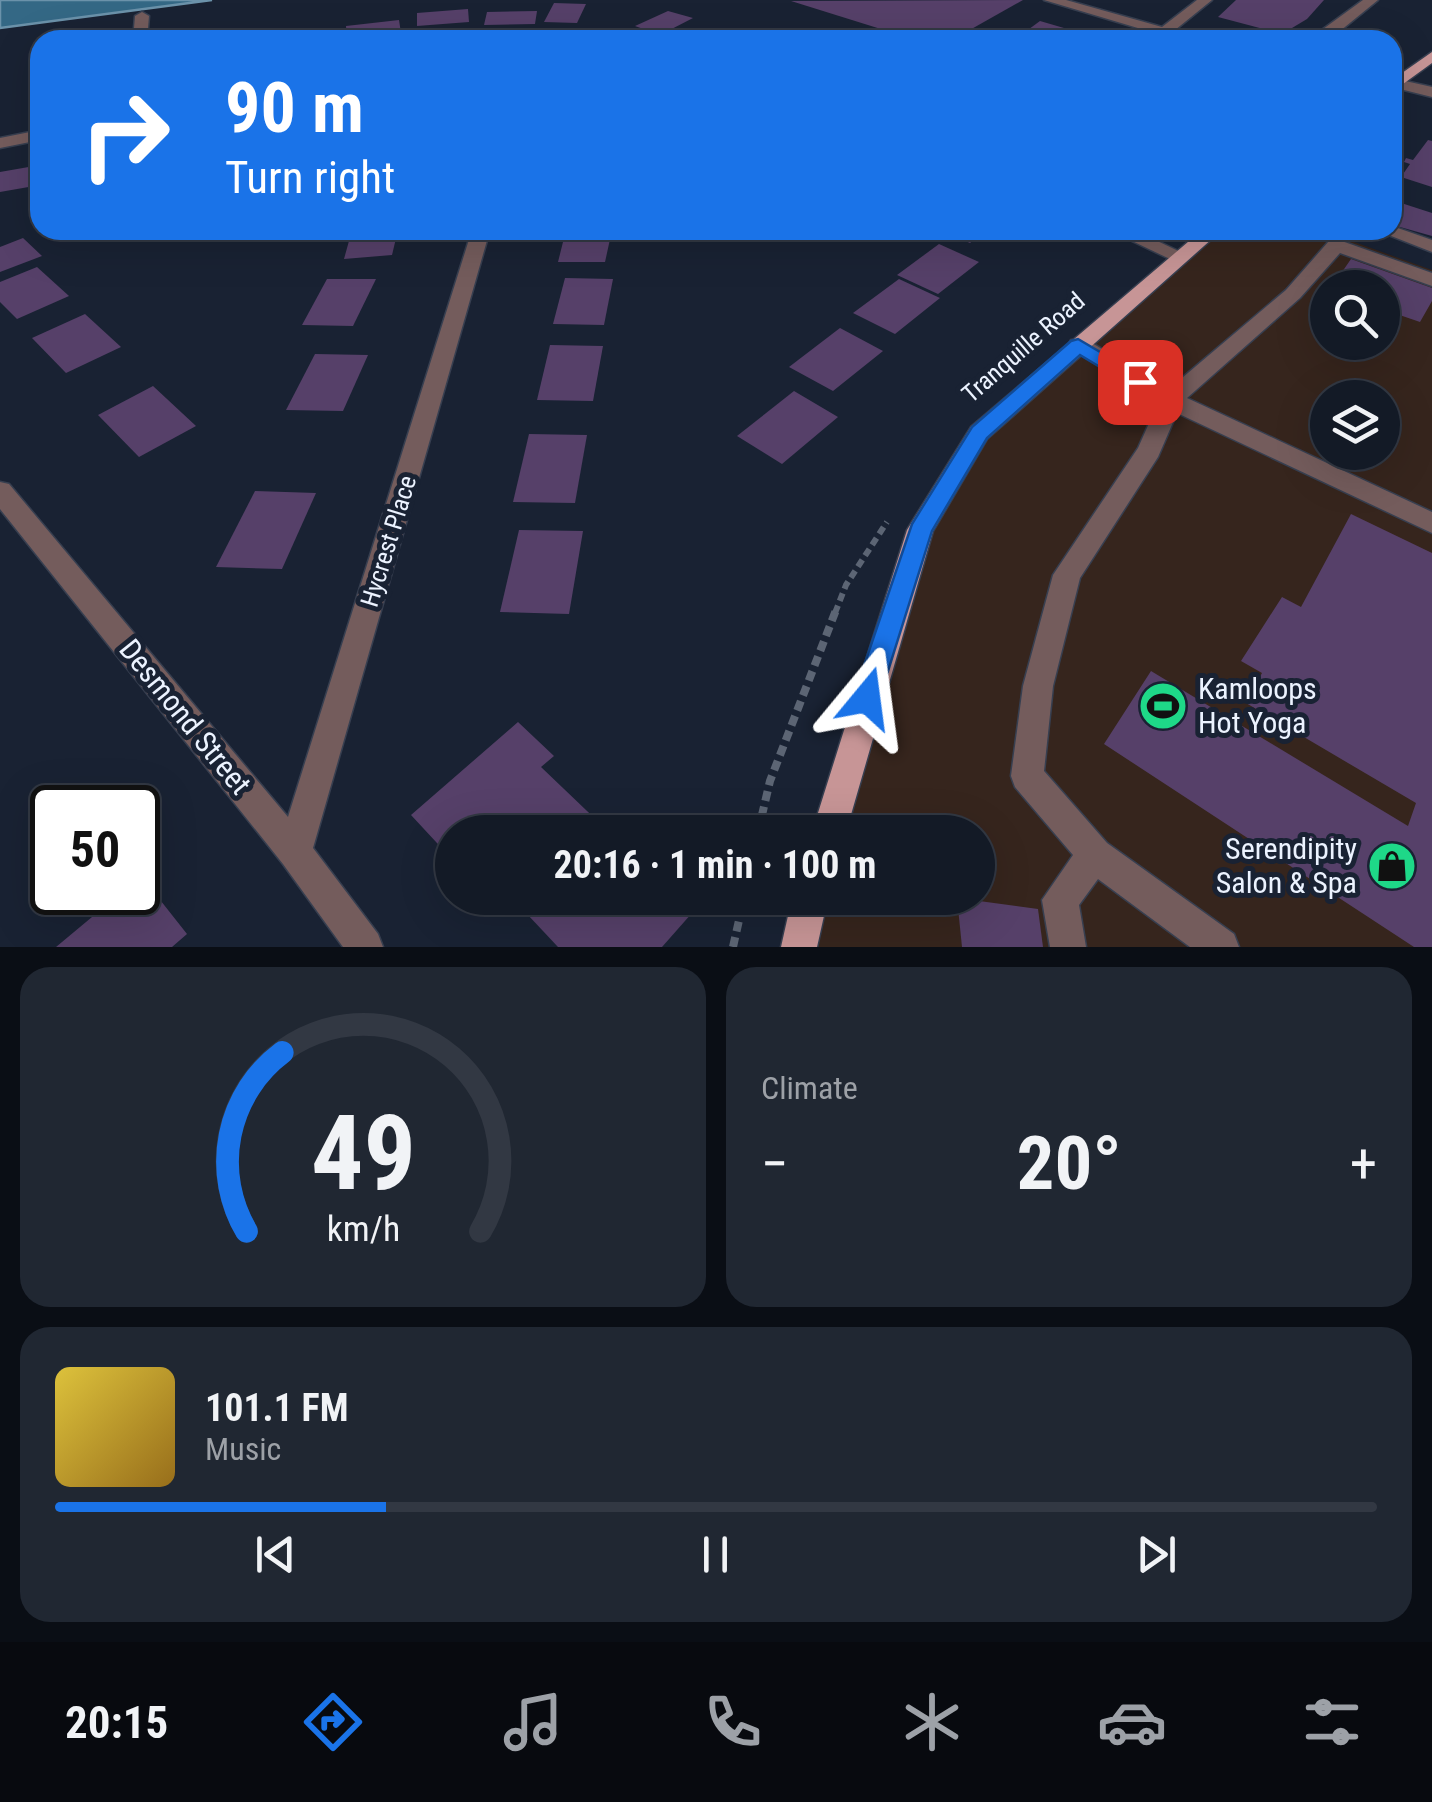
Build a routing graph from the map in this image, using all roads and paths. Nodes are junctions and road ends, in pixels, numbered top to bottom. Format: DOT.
graph roads {
  1 [pos="1124,0"];
  2 [pos="1206,0"];
  3 [pos="1370,0"];
  4 [pos="1058,2"];
  5 [pos="1102,15"];
  6 [pos="142,16"];
  7 [pos="141,30"];
  8 [pos="1157,30"];
  9 [pos="1167,30"];
  10 [pos="1333,30"];
  11 [pos="1432,56"];
  12 [pos="1402,79"];
  13 [pos="1402,86"];
  14 [pos="1432,92"];
  15 [pos="30,138"];
  16 [pos="0,143"];
  17 [pos="1402,236"];
  18 [pos="478,240"];
  19 [pos="1142,240"];
  20 [pos="1200,240"];
  21 [pos="1432,246"];
  22 [pos="1180,256"];
  23 [pos="1432,280"];
  24 [pos="1078,345"];
  25 [pos="1171,400"];
  26 [pos="0,491"];
  27 [pos="1432,523"];
  28 [pos="833,815"];
  29 [pos="296,852"];
  30 [pos="1095,855"];
  31 [pos="740,915"];
  32 [pos="806,915"];
  33 [pos="365,947"];
  34 [pos="733,947"];
  35 [pos="799,947"];
  36 [pos="1068,947"];
  37 [pos="1221,947"];
  1 -- 5 [label="street"];
  2 -- 9 [label="street"];
  3 -- 10 [label="street"];
  4 -- 5 [label="street"];
  5 -- 8 [label="street"];
  6 -- 7 [label="street"];
  11 -- 12 [label="main road"];
  13 -- 14 [label="street"];
  15 -- 16 [label="street"];
  17 -- 21 [label="street"];
  18 -- 29 [label="street, Hycrest Place"];
  19 -- 22 [label="street"];
  20 -- 22 [label="main road, Tranquille Road"];
  22 -- 24 [label="main road, Tranquille Road"];
  23 -- 25 [label="street"];
  24 -- 25 [label="street"];
  24 -- 28 [label="main road, Tranquille Road"];
  25 -- 27 [label="street"];
  25 -- 30 [label="street"];
  26 -- 29 [label="street, Desmond Street"];
  29 -- 33 [label="street, Desmond Street"];
  30 -- 36 [label="street"];
  30 -- 37 [label="street"];
  31 -- 34 [label="path"];
  32 -- 35 [label="main road"];
}
